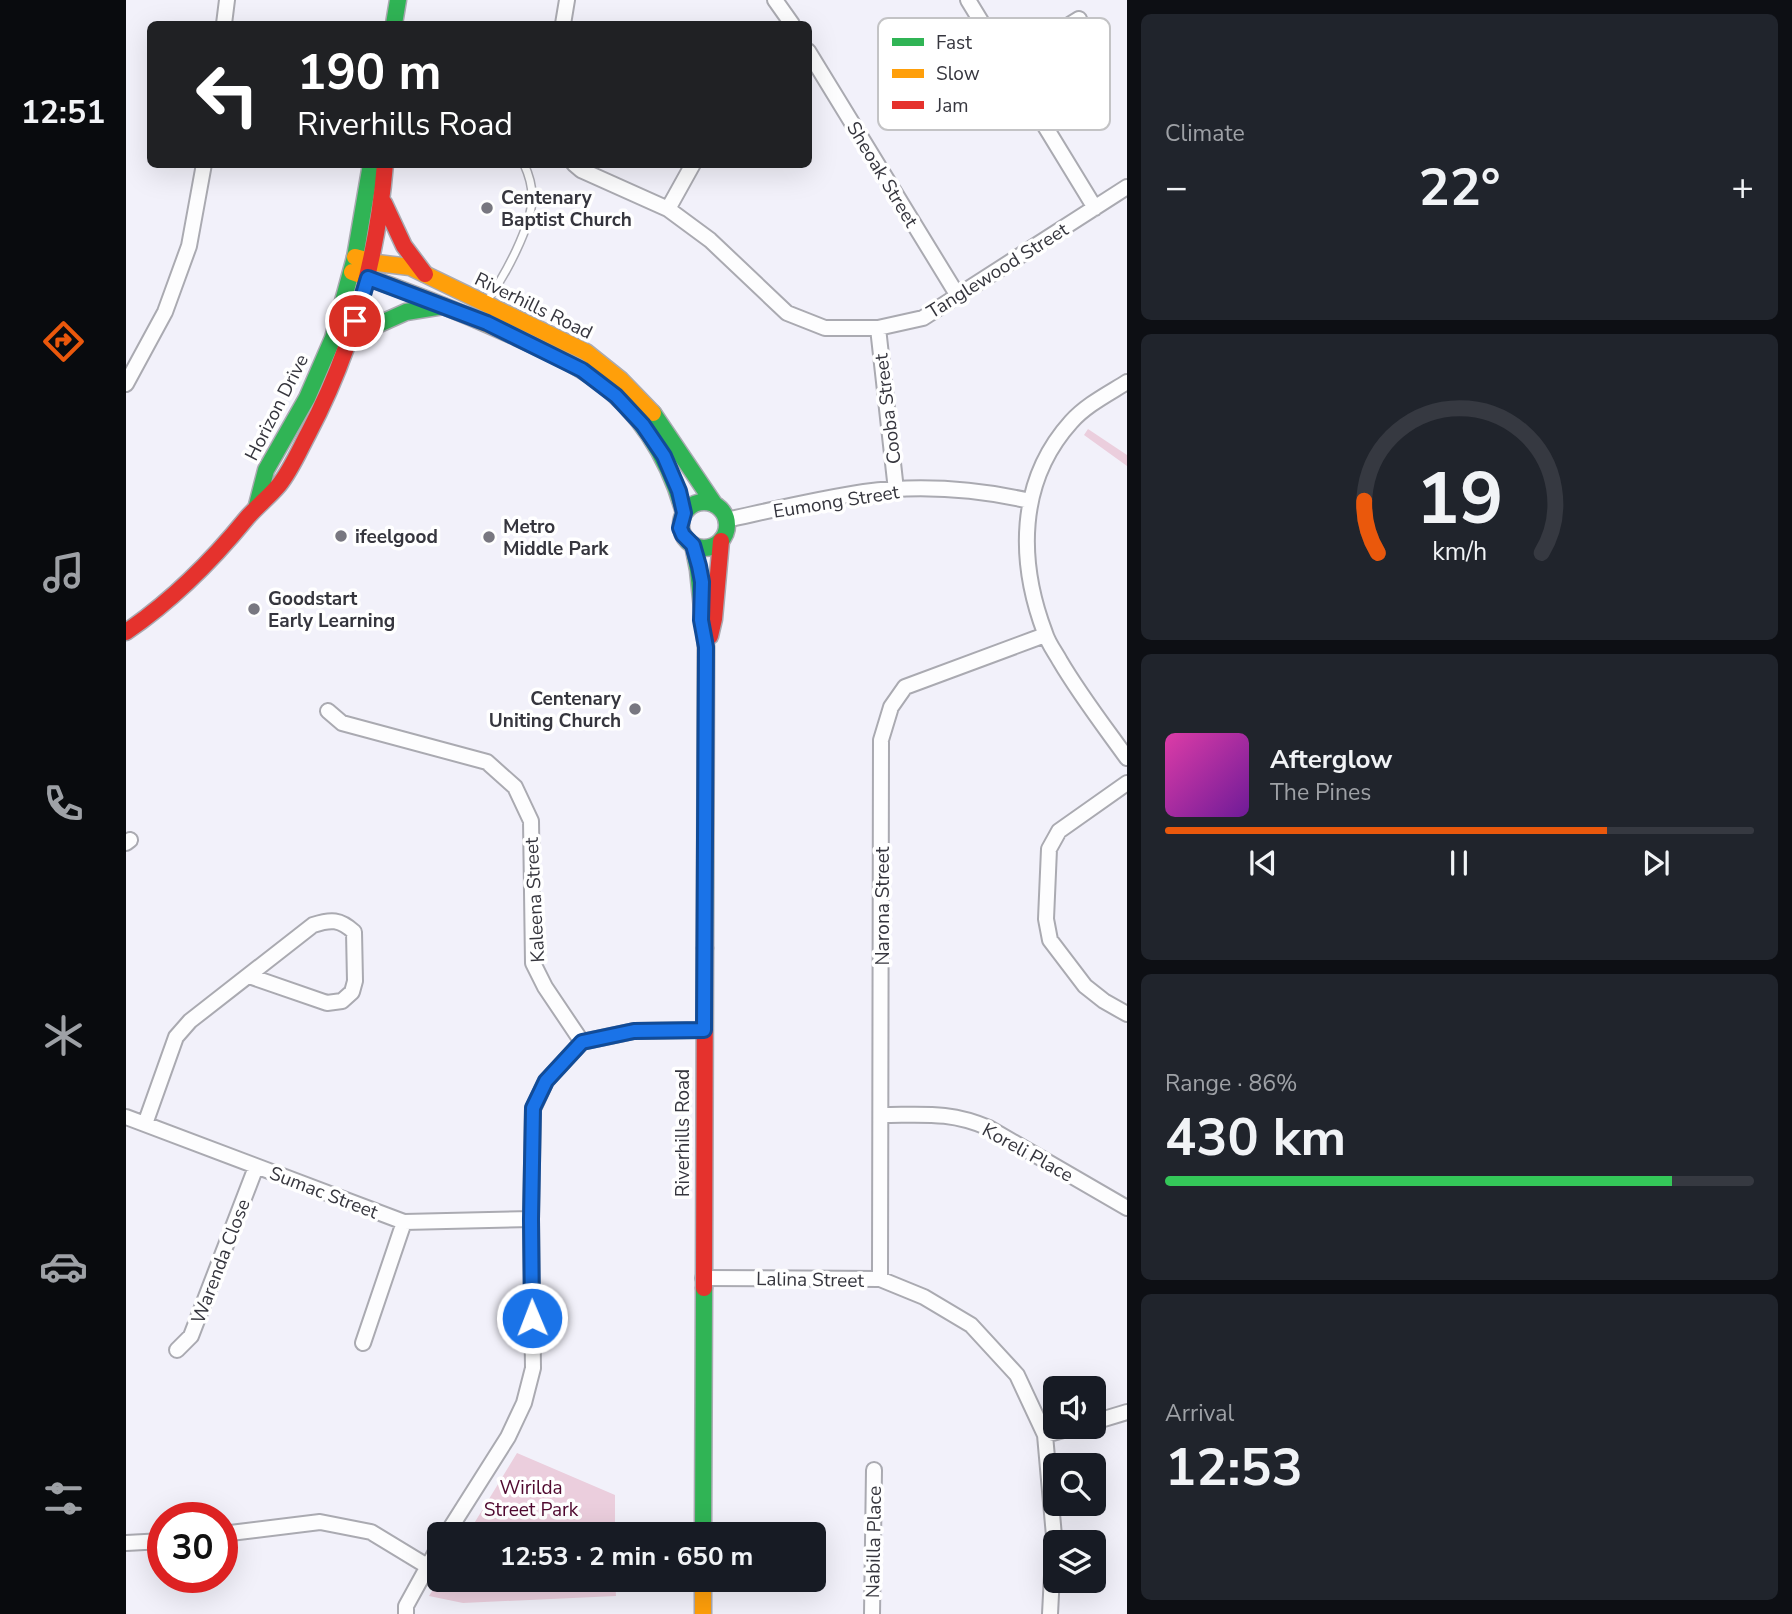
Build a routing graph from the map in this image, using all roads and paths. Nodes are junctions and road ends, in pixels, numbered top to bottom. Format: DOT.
graph roads {
  1 [pos="227,0"];
  2 [pos="398,0"];
  3 [pos="567,0"];
  4 [pos="775,0"];
  5 [pos="968,0"];
  6 [pos="979,18"];
  7 [pos="224,21"];
  8 [pos="394,21"];
  9 [pos="564,21"];
  10 [pos="790,21"];
  11 [pos="812,58"];
  12 [pos="1048,130"];
  13 [pos="203,168"];
  14 [pos="370,168"];
  15 [pos="385,168"];
  16 [pos="526,168"];
  17 [pos="580,168"];
  18 [pos="691,168"];
  19 [pos="1127,187"];
  20 [pos="384,202"];
  21 [pos="1095,208"];
  22 [pos="668,209"];
  23 [pos="354,264"];
  24 [pos="371,270"];
  25 [pos="426,276"];
  26 [pos="958,296"];
  27 [pos="485,305"];
  28 [pos="444,306"];
  29 [pos="878,328"];
  30 [pos="350,337"];
  31 [pos="1127,382"];
  32 [pos="126,384"];
  33 [pos="896,490"];
  34 [pos="1030,501"];
  35 [pos="257,505"];
  36 [pos="715,505"];
  37 [pos="684,513"];
  38 [pos="726,520"];
  39 [pos="720,541"];
  40 [pos="693,545"];
  41 [pos="126,632"];
  42 [pos="1045,635"];
  43 [pos="706,647"];
  44 [pos="328,711"];
  45 [pos="1127,758"];
  46 [pos="1127,783"];
  47 [pos="249,976"];
  48 [pos="1127,1014"];
  49 [pos="704,1030"];
  50 [pos="582,1042"];
  51 [pos="882,1115"];
  52 [pos="126,1117"];
  53 [pos="145,1124"];
  54 [pos="256,1167"];
  55 [pos="1127,1208"];
  56 [pos="531,1219"];
  57 [pos="404,1222"];
  58 [pos="703,1278"];
  59 [pos="880,1279"];
  60 [pos="363,1343"];
  61 [pos="177,1350"];
  62 [pos="1127,1412"];
  63 [pos="1106,1418"];
  64 [pos="1043,1431"];
  65 [pos="1045,1439"];
  66 [pos="874,1470"];
  67 [pos="454,1522"];
  68 [pos="703,1522"];
  69 [pos="238,1532"];
  70 [pos="147,1542"];
  71 [pos="126,1543"];
  72 [pos="427,1566"];
  73 [pos="703,1592"];
  74 [pos="406,1614"];
  75 [pos="704,1614"];
  76 [pos="872,1614"];
  77 [pos="1050,1614"];
  1 -- 7 [label="street"];
  2 -- 8 [label="street"];
  3 -- 9 [label="street"];
  4 -- 10 [label="street"];
  5 -- 6 [label="street"];
  11 -- 26 [label="street, Sheoak Street"];
  12 -- 21 [label="street"];
  13 -- 32 [label="street"];
  14 -- 23 [label="street, Horizon Drive"];
  15 -- 20 [label="street, Horizon Drive"];
  16 -- 27 [label="lane"];
  17 -- 22 [label="street, Tanglewood Street"];
  18 -- 22 [label="street"];
  19 -- 21 [label="street, Tanglewood Street"];
  20 -- 24 [label="street, Horizon Drive"];
  20 -- 25 [label="street"];
  21 -- 26 [label="street, Tanglewood Street"];
  22 -- 29 [label="street, Tanglewood Street"];
  23 -- 24 [label="street, Riverhills Road"];
  23 -- 35 [label="street, Horizon Drive"];
  24 -- 25 [label="street, Riverhills Road"];
  24 -- 28 [label="street, Riverhills Road"];
  24 -- 30 [label="street, Horizon Drive"];
  25 -- 27 [label="street, Riverhills Road"];
  26 -- 29 [label="street, Tanglewood Street"];
  27 -- 36 [label="street, Riverhills Road"];
  28 -- 30 [label="street"];
  28 -- 37 [label="street, Riverhills Road"];
  29 -- 33 [label="street, Cooba Street"];
  30 -- 35 [label="street, Horizon Drive"];
  31 -- 34 [label="street"];
  33 -- 34 [label="street, Eumong Street"];
  33 -- 38 [label="street, Eumong Street"];
  34 -- 42 [label="street"];
  35 -- 41 [label="street, Horizon Drive"];
  36 -- 37 [label="street"];
  36 -- 38 [label="street"];
  37 -- 40 [label="street"];
  38 -- 39 [label="street"];
  39 -- 40 [label="street"];
  39 -- 43 [label="street, Riverhills Road"];
  40 -- 43 [label="street, Riverhills Road"];
  42 -- 45 [label="street"];
  42 -- 51 [label="street, Narona Street"];
  43 -- 49 [label="street, Riverhills Road"];
  44 -- 50 [label="street, Kaleena Street"];
  46 -- 48 [label="street"];
  47 -- 47 [label="street"];
  47 -- 53 [label="street"];
  49 -- 50 [label="street"];
  49 -- 58 [label="street, Riverhills Road"];
  50 -- 56 [label="street"];
  51 -- 55 [label="street, Koreli Place"];
  51 -- 59 [label="street, Narona Street"];
  52 -- 53 [label="street, Sumac Street"];
  53 -- 54 [label="street, Sumac Street"];
  54 -- 57 [label="street, Sumac Street"];
  54 -- 61 [label="street, Warenda Close"];
  56 -- 57 [label="street, Sumac Street"];
  56 -- 67 [label="street"];
  57 -- 60 [label="street"];
  58 -- 59 [label="street, Lalina Street"];
  58 -- 68 [label="street, Riverhills Road"];
  59 -- 64 [label="street, Lalina Street"];
  62 -- 63 [label="street"];
  65 -- 77 [label="street, Lalina Street"];
  66 -- 76 [label="street, Nabilla Place"];
  69 -- 72 [label="street"];
  70 -- 71 [label="street"];
  72 -- 74 [label="street"];
  73 -- 75 [label="street"];
}
